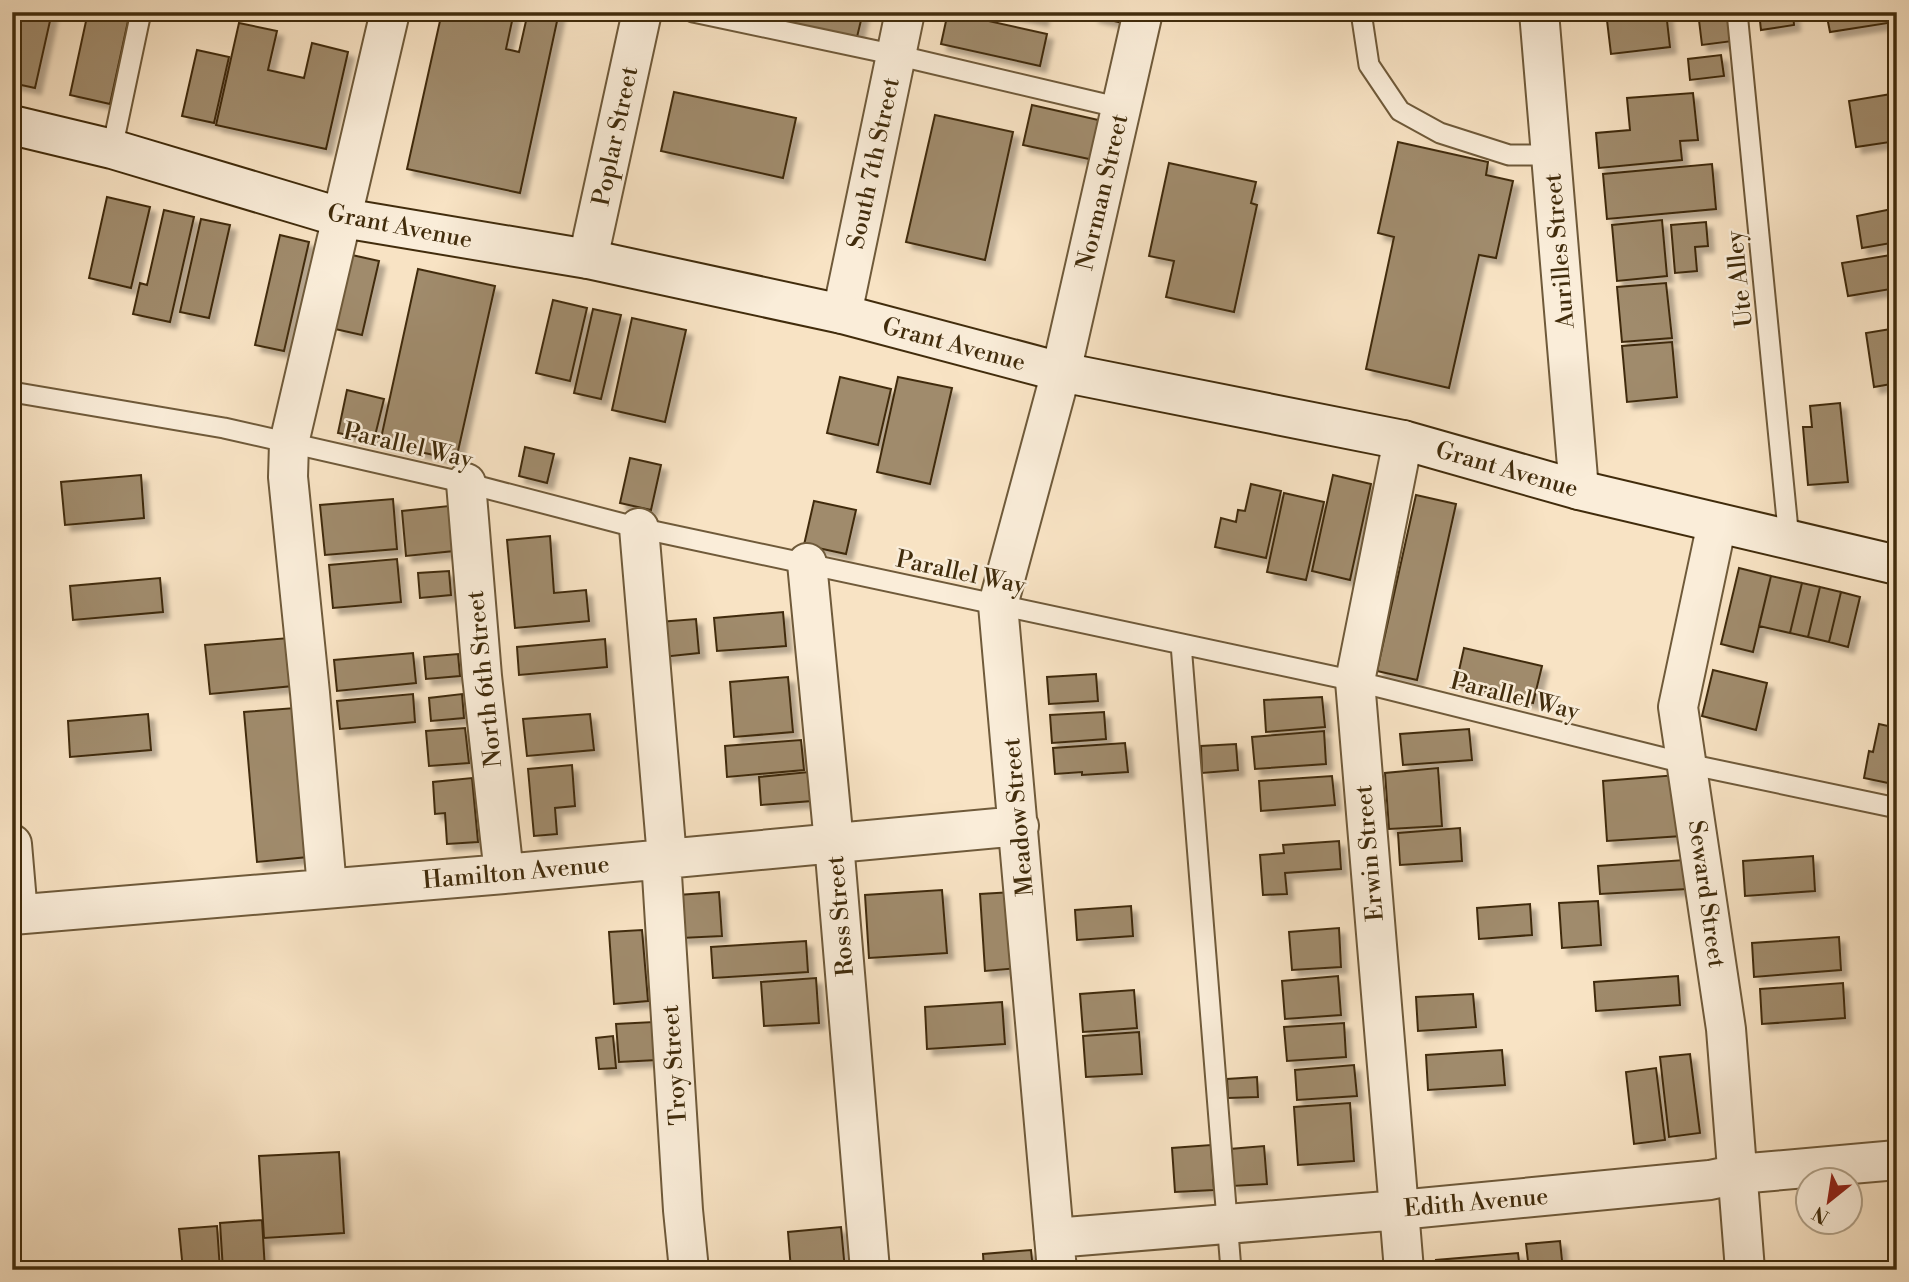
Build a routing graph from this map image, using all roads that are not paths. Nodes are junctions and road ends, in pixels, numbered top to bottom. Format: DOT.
graph roads {
  1 [pos="141,12"];
  2 [pos="390,12"];
  3 [pos="642,12"];
  4 [pos="692,12"];
  5 [pos="905,12"];
  6 [pos="1143,12"];
  7 [pos="1361,12"];
  8 [pos="1539,12"];
  9 [pos="1737,12"];
  10 [pos="896,55"];
  11 [pos="1121,108"];
  12 [pos="12,125"];
  13 [pos="112,149"];
  14 [pos="1551,155"];
  15 [pos="343,218"];
  16 [pos="588,259"];
  17 [pos="842,314"];
  18 [pos="1061,372"];
  19 [pos="12,392"];
  20 [pos="1403,440"];
  21 [pos="289,443"];
  22 [pos="466,483"];
  23 [pos="1579,490"];
  24 [pos="1717,523"];
  25 [pos="639,528"];
  26 [pos="1789,540"];
  27 [pos="807,563"];
  28 [pos="1897,565"];
  29 [pos="998,605"];
  30 [pos="1181,644"];
  31 [pos="1355,681"];
  32 [pos="1688,764"];
  33 [pos="1897,808"];
  34 [pos="1019,826"];
  35 [pos="834,843"];
  36 [pos="12,844"];
  37 [pos="664,859"];
  38 [pos="504,874"];
  39 [pos="327,888"];
  40 [pos="15,914"];
  41 [pos="1897,1160"];
  42 [pos="1738,1174"];
  43 [pos="1399,1210"];
  44 [pos="1227,1224"];
  45 [pos="1056,1254"];
  46 [pos="689,1270"];
  47 [pos="870,1270"];
  48 [pos="1231,1270"];
  49 [pos="1404,1270"];
  50 [pos="1745,1270"];
  1 -- 13 [label="lane"];
  2 -- 15 [label="street"];
  3 -- 16 [label="street, Poplar Street"];
  4 -- 10 [label="lane"];
  5 -- 10 [label="street, South 7th Street"];
  6 -- 11 [label="street, Norman Street"];
  7 -- 14 [label="lane"];
  8 -- 14 [label="street, Aurilles Street"];
  9 -- 26 [label="lane, Ute Alley"];
  10 -- 11 [label="lane"];
  10 -- 17 [label="street, South 7th Street"];
  11 -- 18 [label="street, Norman Street"];
  12 -- 13 [label="street, Grant Avenue"];
  13 -- 15 [label="street, Grant Avenue"];
  14 -- 23 [label="street, Aurilles Street"];
  15 -- 16 [label="street, Grant Avenue"];
  15 -- 21 [label="street"];
  16 -- 17 [label="street, Grant Avenue"];
  17 -- 18 [label="street, Grant Avenue"];
  18 -- 20 [label="street, Grant Avenue"];
  18 -- 29 [label="street, Meadow Street"];
  19 -- 21 [label="lane, Parallel Way"];
  20 -- 23 [label="street, Grant Avenue"];
  20 -- 31 [label="street, Erwin Street"];
  21 -- 22 [label="lane, Parallel Way"];
  21 -- 39 [label="street"];
  22 -- 25 [label="lane, Parallel Way"];
  22 -- 38 [label="street, North 6th Street"];
  23 -- 24 [label="street, Grant Avenue"];
  24 -- 26 [label="street, Grant Avenue"];
  24 -- 32 [label="street, Seward Street"];
  25 -- 27 [label="lane, Parallel Way"];
  25 -- 37 [label="street, Troy Street"];
  26 -- 28 [label="street, Grant Avenue"];
  27 -- 29 [label="lane, Parallel Way"];
  27 -- 35 [label="street, Ross Street"];
  29 -- 30 [label="lane, Parallel Way"];
  29 -- 34 [label="street, Meadow Street"];
  30 -- 31 [label="lane, Parallel Way"];
  30 -- 44 [label="lane"];
  31 -- 32 [label="lane, Parallel Way"];
  31 -- 43 [label="street, Erwin Street"];
  32 -- 33 [label="lane, Parallel Way"];
  32 -- 42 [label="street, Seward Street"];
  34 -- 35 [label="street, Hamilton Avenue"];
  34 -- 45 [label="street, Meadow Street"];
  35 -- 37 [label="street, Hamilton Avenue"];
  35 -- 47 [label="street, Ross Street"];
  36 -- 40 [label="street"];
  37 -- 38 [label="street, Hamilton Avenue"];
  37 -- 46 [label="street, Troy Street"];
  38 -- 39 [label="street, Hamilton Avenue"];
  39 -- 40 [label="street, Hamilton Avenue"];
  41 -- 42 [label="street, Edith Avenue"];
  42 -- 43 [label="street, Edith Avenue"];
  42 -- 50 [label="street, Seward Street"];
  43 -- 44 [label="street, Edith Avenue"];
  43 -- 49 [label="street, Erwin Street"];
  44 -- 45 [label="street, Edith Avenue"];
  44 -- 48 [label="lane"];
}
